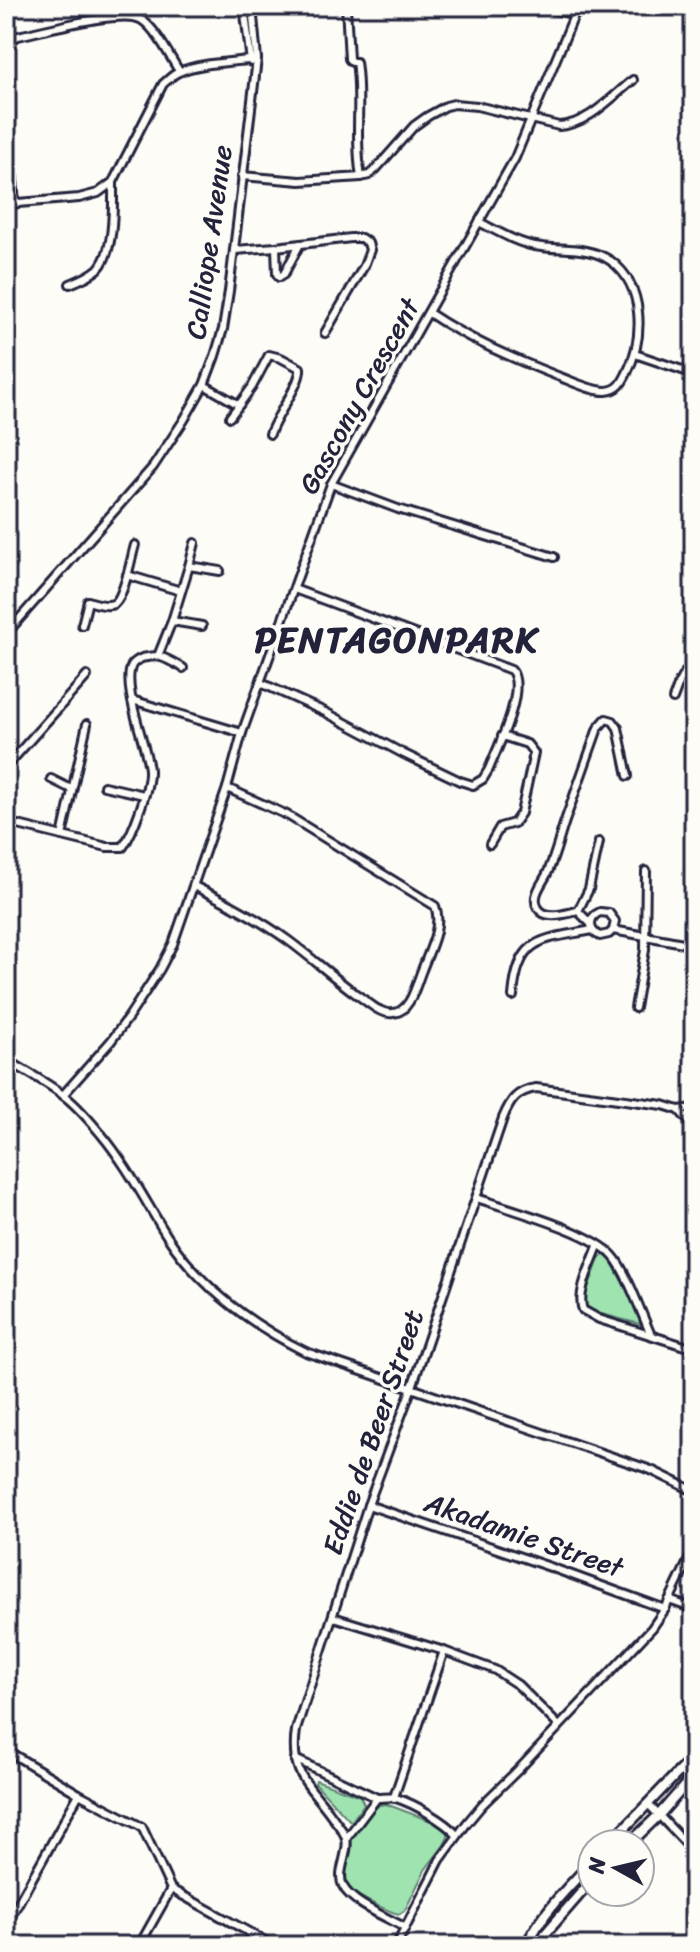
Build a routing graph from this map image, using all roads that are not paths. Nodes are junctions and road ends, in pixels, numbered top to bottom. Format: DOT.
graph roads {
  1 [pos="244,6"];
  2 [pos="252,6"];
  3 [pos="346,6"];
  4 [pos="541,6"];
  5 [pos="574,10"];
  6 [pos="6,47"];
  7 [pos="254,59"];
  8 [pos="179,71"];
  9 [pos="633,80"];
  10 [pos="6,99"];
  11 [pos="533,119"];
  12 [pos="242,176"];
  13 [pos="361,177"];
  14 [pos="113,182"];
  15 [pos="6,204"];
  16 [pos="15,204"];
  17 [pos="479,222"];
  18 [pos="300,244"];
  19 [pos="276,247"];
  20 [pos="235,250"];
  21 [pos="70,284"];
  22 [pos="429,313"];
  23 [pos="325,333"];
  24 [pos="635,354"];
  25 [pos="694,374"];
  26 [pos="204,385"];
  27 [pos="239,405"];
  28 [pos="230,417"];
  29 [pos="270,434"];
  30 [pos="331,484"];
  31 [pos="195,543"];
  32 [pos="135,545"];
  33 [pos="554,557"];
  34 [pos="189,566"];
  35 [pos="220,571"];
  36 [pos="127,575"];
  37 [pos="294,589"];
  38 [pos="90,591"];
  39 [pos="181,591"];
  40 [pos="88,601"];
  41 [pos="172,621"];
  42 [pos="82,625"];
  43 [pos="202,626"];
  44 [pos="6,634"];
  45 [pos="158,656"];
  46 [pos="694,666"];
  47 [pos="183,668"];
  48 [pos="87,676"];
  49 [pos="261,683"];
  50 [pos="673,699"];
  51 [pos="132,700"];
  52 [pos="87,724"];
  53 [pos="242,733"];
  54 [pos="502,736"];
  55 [pos="6,767"];
  56 [pos="628,776"];
  57 [pos="51,779"];
  58 [pos="104,786"];
  59 [pos="227,788"];
  60 [pos="71,789"];
  61 [pos="144,795"];
  62 [pos="6,822"];
  63 [pos="62,836"];
  64 [pos="599,842"];
  65 [pos="490,844"];
  66 [pos="646,871"];
  67 [pos="194,886"];
  68 [pos="578,911"];
  69 [pos="591,927"];
  70 [pos="613,930"];
  71 [pos="645,937"];
  72 [pos="694,945"];
  73 [pos="513,996"];
  74 [pos="635,1008"];
  75 [pos="6,1059"];
  76 [pos="63,1095"];
  77 [pos="694,1108"];
  78 [pos="679,1110"];
  79 [pos="694,1127"];
  80 [pos="477,1198"];
  81 [pos="598,1246"];
  82 [pos="651,1335"];
  83 [pos="694,1349"];
  84 [pos="412,1387"];
  85 [pos="694,1491"];
  86 [pos="368,1505"];
  87 [pos="694,1549"];
  88 [pos="669,1600"];
  89 [pos="665,1609"];
  90 [pos="694,1609"];
  91 [pos="333,1617"];
  92 [pos="444,1651"];
  93 [pos="559,1726"];
  94 [pos="6,1750"];
  95 [pos="694,1756"];
  96 [pos="295,1759"];
  97 [pos="694,1775"];
  98 [pos="79,1794"];
  99 [pos="394,1797"];
  100 [pos="377,1798"];
  101 [pos="648,1804"];
  102 [pos="659,1815"];
  103 [pos="625,1828"];
  104 [pos="646,1828"];
  105 [pos="457,1835"];
  106 [pos="346,1839"];
  107 [pos="694,1852"];
  108 [pos="576,1878"];
  109 [pos="171,1889"];
  110 [pos="557,1898"];
  111 [pos="576,1898"];
  112 [pos="567,1908"];
  113 [pos="6,1925"];
  114 [pos="404,1927"];
  115 [pos="252,1934"];
  116 [pos="139,1946"];
  117 [pos="245,1946"];
  118 [pos="274,1946"];
  119 [pos="396,1946"];
  120 [pos="526,1946"];
  121 [pos="539,1946"];
  1 -- 7 [label="street, Calliope Avenue"];
  2 -- 7 [label="street, Calliope Avenue"];
  3 -- 13 [label="street"];
  4 -- 5 [label="street"];
  5 -- 11 [label="street, Gascony Crescent"];
  6 -- 8 [label="street"];
  7 -- 8 [label="street"];
  7 -- 12 [label="street, Calliope Avenue"];
  8 -- 14 [label="street"];
  9 -- 11 [label="street"];
  10 -- 16 [label="street"];
  11 -- 13 [label="street"];
  11 -- 17 [label="street, Gascony Crescent"];
  12 -- 13 [label="street"];
  12 -- 20 [label="street, Calliope Avenue"];
  14 -- 16 [label="street"];
  14 -- 21 [label="street"];
  15 -- 16 [label="street"];
  17 -- 22 [label="street, Gascony Crescent"];
  17 -- 24 [label="street"];
  18 -- 19 [label="street"];
  18 -- 19 [label="street"];
  18 -- 23 [label="street"];
  19 -- 20 [label="street"];
  20 -- 26 [label="street, Calliope Avenue"];
  22 -- 24 [label="street"];
  22 -- 30 [label="street, Gascony Crescent"];
  24 -- 25 [label="street"];
  26 -- 27 [label="street"];
  26 -- 44 [label="street, Calliope Avenue"];
  27 -- 28 [label="street"];
  27 -- 29 [label="street"];
  30 -- 33 [label="street"];
  30 -- 37 [label="street, Gascony Crescent"];
  31 -- 34 [label="street"];
  32 -- 36 [label="street"];
  34 -- 35 [label="street"];
  34 -- 39 [label="street"];
  36 -- 39 [label="street"];
  36 -- 40 [label="street"];
  37 -- 49 [label="street, Gascony Crescent"];
  37 -- 54 [label="street"];
  38 -- 40 [label="street"];
  39 -- 41 [label="street"];
  40 -- 42 [label="street"];
  41 -- 43 [label="street"];
  41 -- 45 [label="street"];
  45 -- 47 [label="street"];
  45 -- 51 [label="street"];
  46 -- 50 [label="street"];
  48 -- 55 [label="street"];
  49 -- 53 [label="street, Gascony Crescent"];
  49 -- 54 [label="street"];
  51 -- 53 [label="street"];
  51 -- 61 [label="street"];
  52 -- 60 [label="street"];
  53 -- 59 [label="street, Gascony Crescent"];
  54 -- 65 [label="street"];
  56 -- 68 [label="street"];
  57 -- 60 [label="street"];
  58 -- 61 [label="street"];
  59 -- 67 [label="street, Gascony Crescent"];
  59 -- 67 [label="street"];
  60 -- 63 [label="street"];
  61 -- 63 [label="street"];
  62 -- 63 [label="street"];
  64 -- 68 [label="street"];
  66 -- 71 [label="street"];
  67 -- 76 [label="street, Gascony Crescent"];
  68 -- 69 [label="street"];
  69 -- 70 [label="street"];
  69 -- 70 [label="street"];
  69 -- 73 [label="street"];
  70 -- 71 [label="street"];
  71 -- 72 [label="street"];
  71 -- 74 [label="street"];
  75 -- 76 [label="street"];
  76 -- 84 [label="street"];
  77 -- 78 [label="street"];
  78 -- 79 [label="street"];
  78 -- 80 [label="street, Eddie de Beer Street"];
  80 -- 81 [label="street"];
  80 -- 84 [label="street, Eddie de Beer Street"];
  81 -- 82 [label="street"];
  81 -- 82 [label="street"];
  82 -- 83 [label="street"];
  84 -- 85 [label="street"];
  84 -- 86 [label="street, Eddie de Beer Street"];
  86 -- 89 [label="street, Akadamie Street"];
  86 -- 91 [label="street, Eddie de Beer Street"];
  87 -- 88 [label="street"];
  88 -- 89 [label="street"];
  88 -- 90 [label="street"];
  89 -- 93 [label="street"];
  91 -- 92 [label="street"];
  91 -- 96 [label="street, Eddie de Beer Street"];
  92 -- 93 [label="street"];
  92 -- 99 [label="street"];
  93 -- 105 [label="street"];
  94 -- 98 [label="street"];
  95 -- 101 [label="street"];
  96 -- 100 [label="street"];
  96 -- 106 [label="street"];
  97 -- 102 [label="street"];
  98 -- 109 [label="street"];
  98 -- 113 [label="street"];
  99 -- 100 [label="street"];
  99 -- 105 [label="street"];
  100 -- 106 [label="street"];
  101 -- 102 [label="street"];
  101 -- 103 [label="street"];
  102 -- 104 [label="street"];
  102 -- 107 [label="street"];
  105 -- 114 [label="street"];
  106 -- 114 [label="street"];
  108 -- 110 [label="street"];
  109 -- 115 [label="street"];
  109 -- 116 [label="street"];
  110 -- 112 [label="street"];
  110 -- 120 [label="street"];
  111 -- 112 [label="street"];
  112 -- 121 [label="street"];
  114 -- 119 [label="street"];
  115 -- 117 [label="street"];
  115 -- 118 [label="street"];
}
